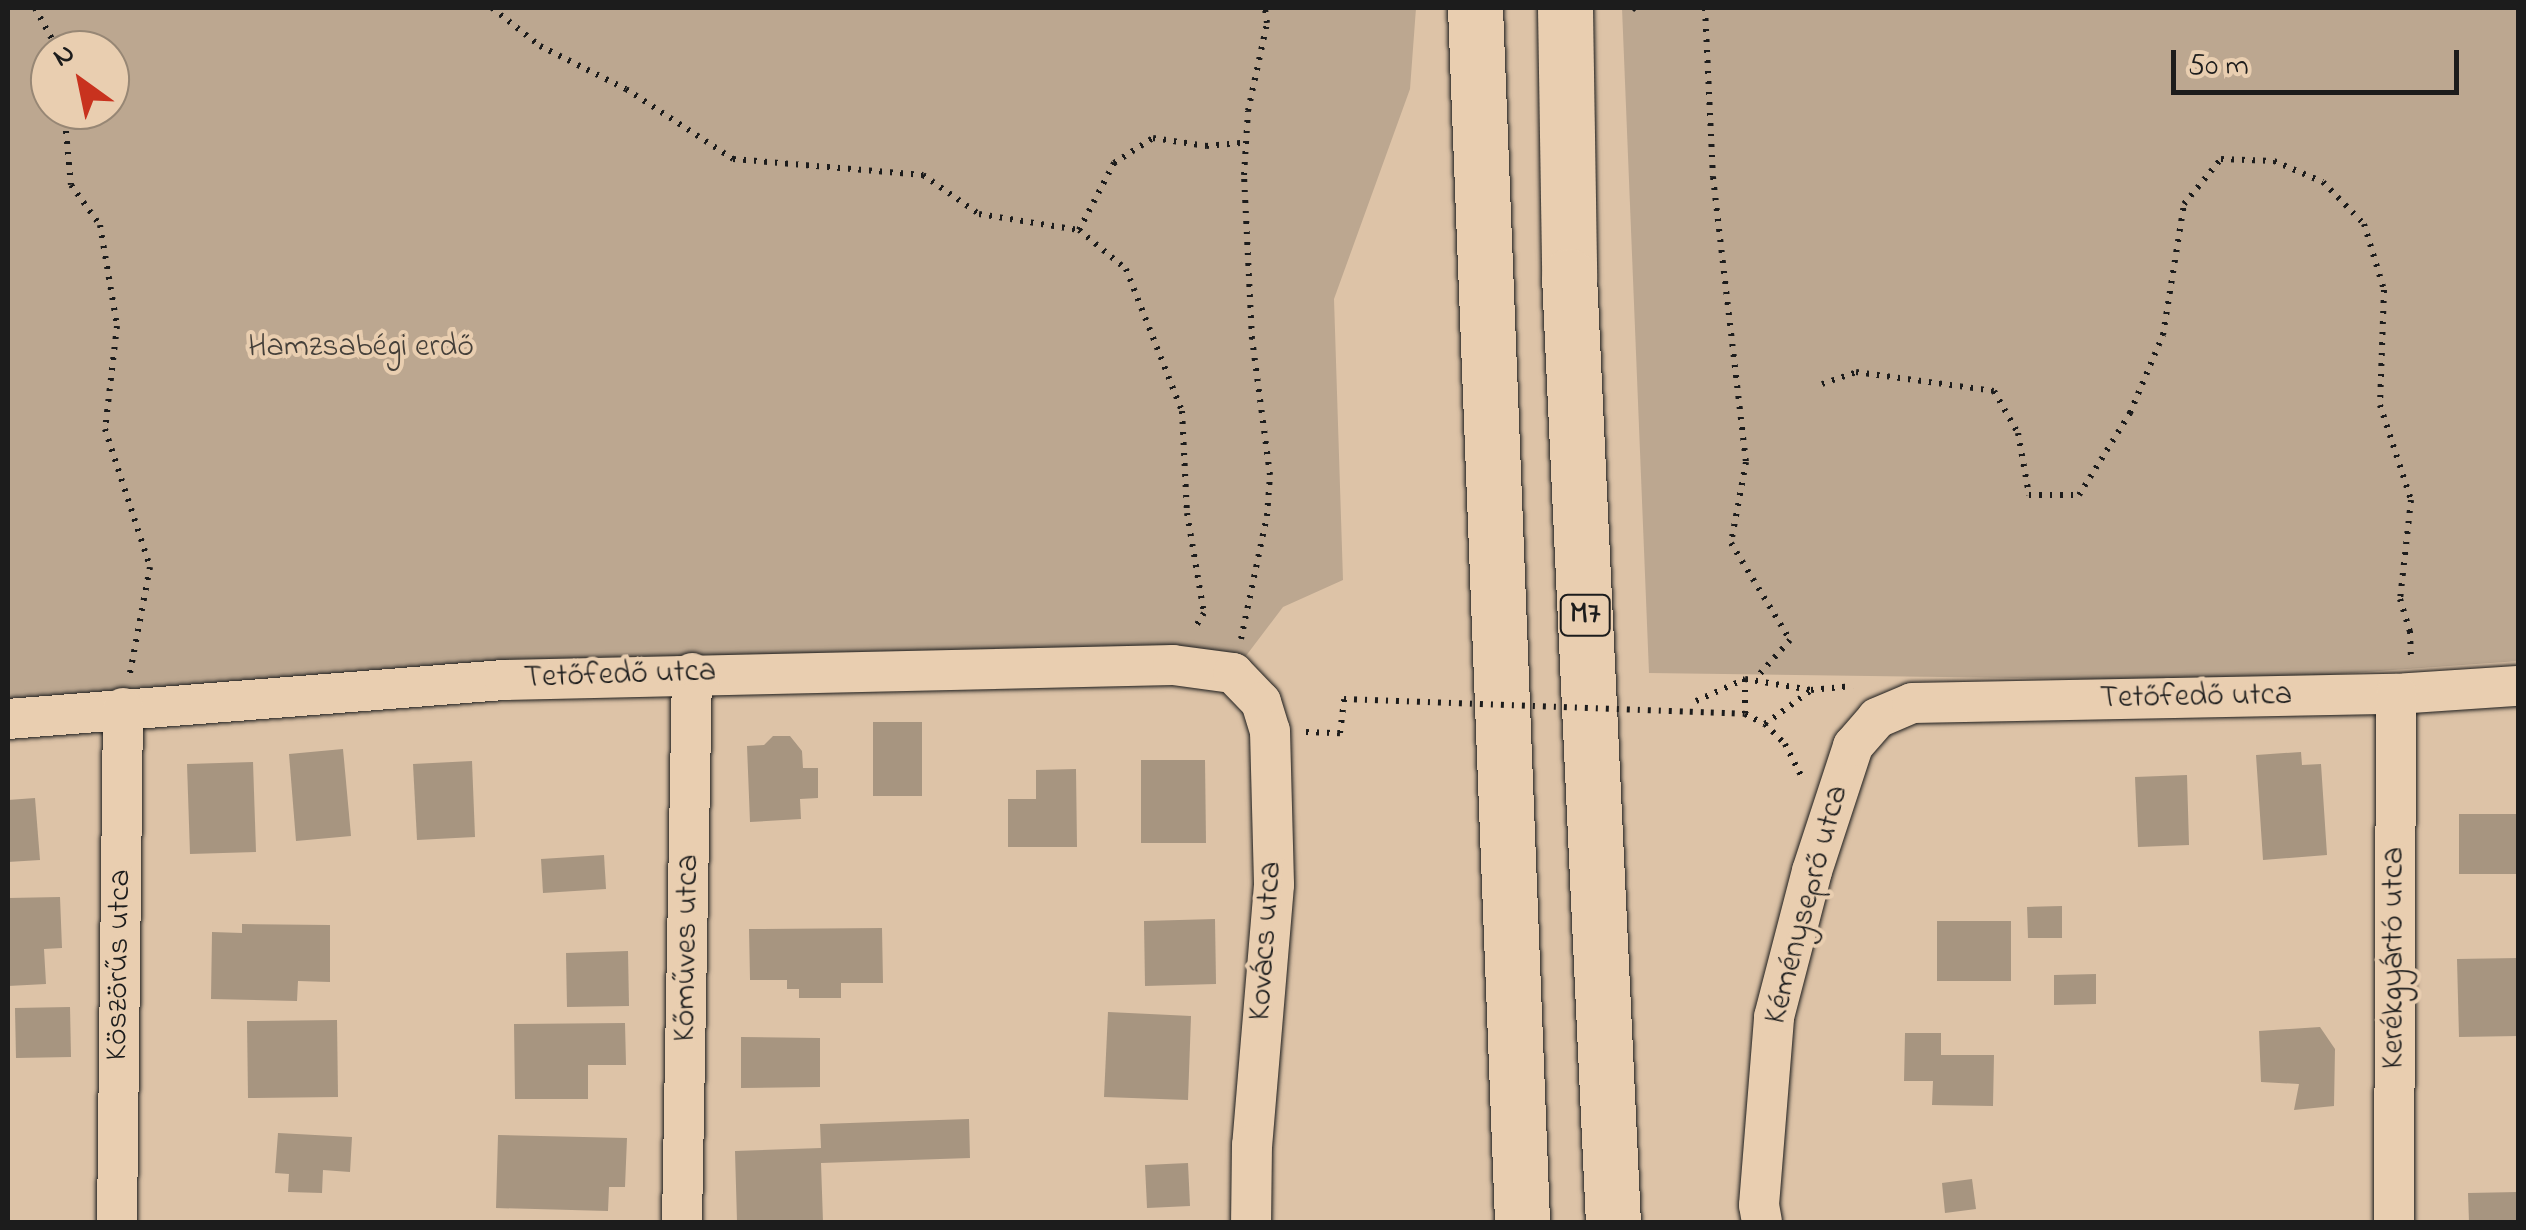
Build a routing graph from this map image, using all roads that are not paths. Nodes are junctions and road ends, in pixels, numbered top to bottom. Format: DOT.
graph roads {
  1 [pos="1475,8"];
  2 [pos="1565,8"];
  3 [pos="1234,673"];
  4 [pos="692,674"];
  5 [pos="2518,686"];
  6 [pos="2404,693"];
  7 [pos="123,708"];
  8 [pos="1877,718"];
  9 [pos="8,719"];
  10 [pos="116,1222"];
  11 [pos="682,1222"];
  12 [pos="1251,1222"];
  13 [pos="1522,1222"];
  14 [pos="1613,1222"];
  15 [pos="1762,1222"];
  16 [pos="2394,1222"];
  1 -- 13 [label="highway"];
  2 -- 14 [label="highway, M7"];
  3 -- 4 [label="street, Tetőfedő utca"];
  3 -- 12 [label="street, Kovács utca"];
  4 -- 7 [label="street, Tetőfedő utca"];
  4 -- 11 [label="street, Kőműves utca"];
  5 -- 6 [label="street, Tetőfedő utca"];
  6 -- 8 [label="street, Tetőfedő utca"];
  6 -- 16 [label="street, Kerékgyártó utca"];
  7 -- 9 [label="street, Tetőfedő utca"];
  7 -- 10 [label="street, Köszörűs utca"];
  8 -- 15 [label="street, Kéményseprő utca"];
}
